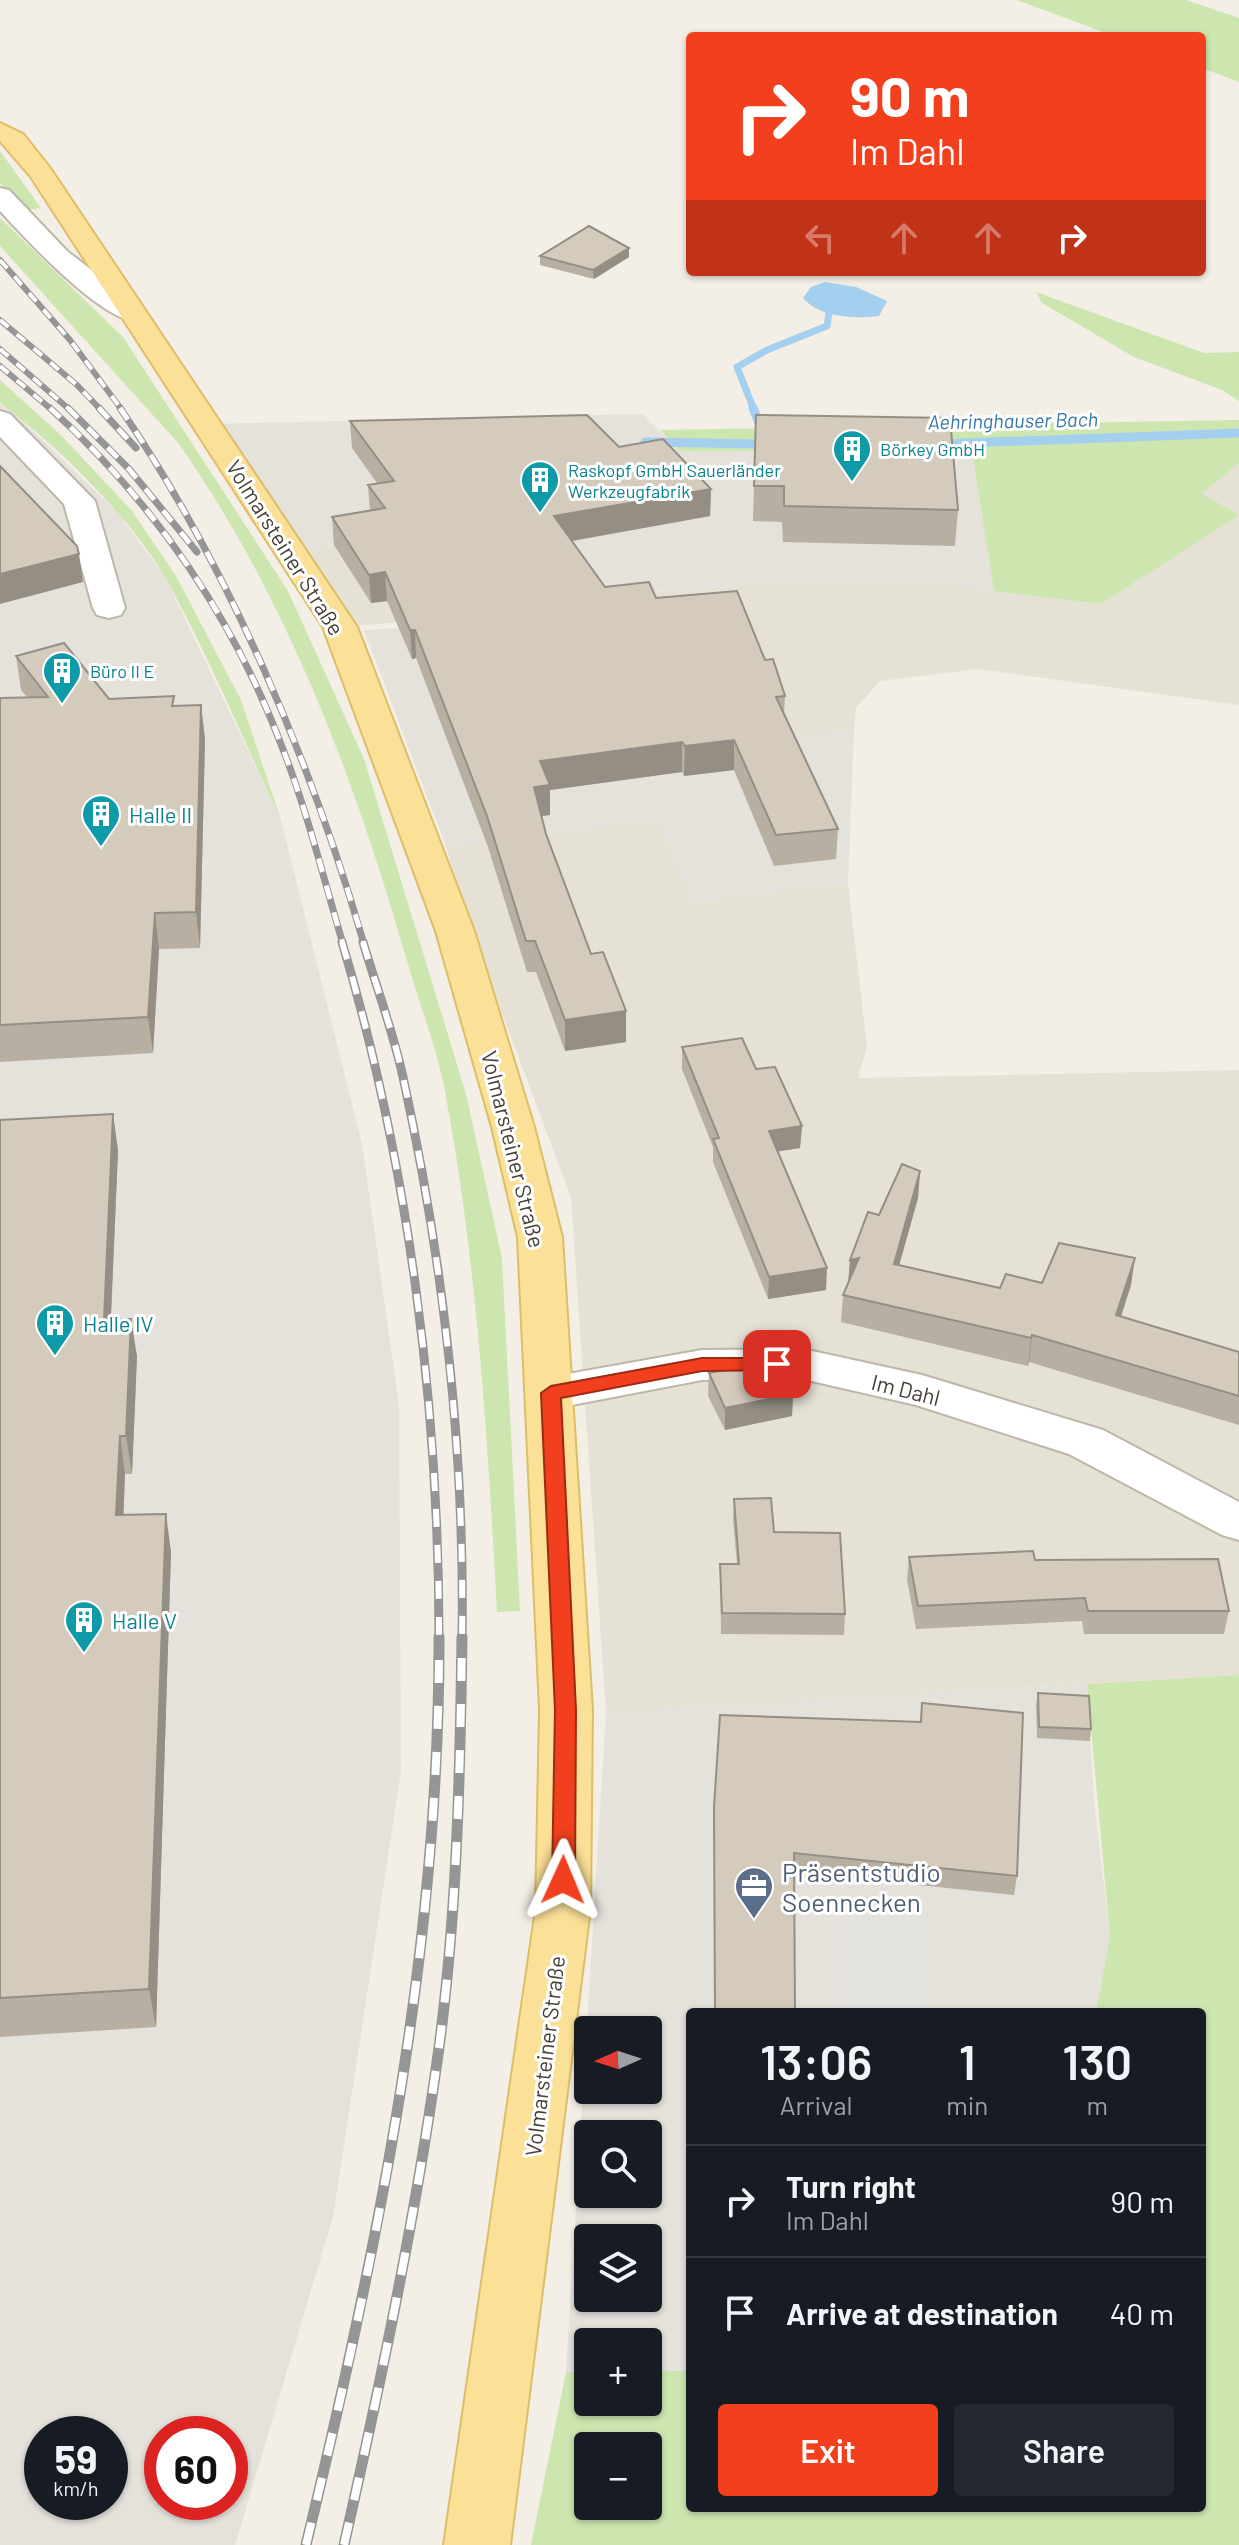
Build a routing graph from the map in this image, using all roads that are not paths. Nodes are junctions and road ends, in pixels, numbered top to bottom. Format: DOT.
graph roads {
  1 [pos="0,130"];
  2 [pos="0,196"];
  3 [pos="132,315"];
  4 [pos="0,420"];
  5 [pos="109,608"];
  6 [pos="551,1393"];
  7 [pos="1239,1523"];
  8 [pos="477,2545"];
  1 -- 3 [label="main road, Volmarsteiner Straße"];
  2 -- 3 [label="street, Volmarsteiner Straße"];
  3 -- 6 [label="main road, Volmarsteiner Straße"];
  4 -- 5 [label="street"];
  6 -- 7 [label="street, Im Dahl"];
  6 -- 8 [label="main road, Volmarsteiner Straße"];
}
